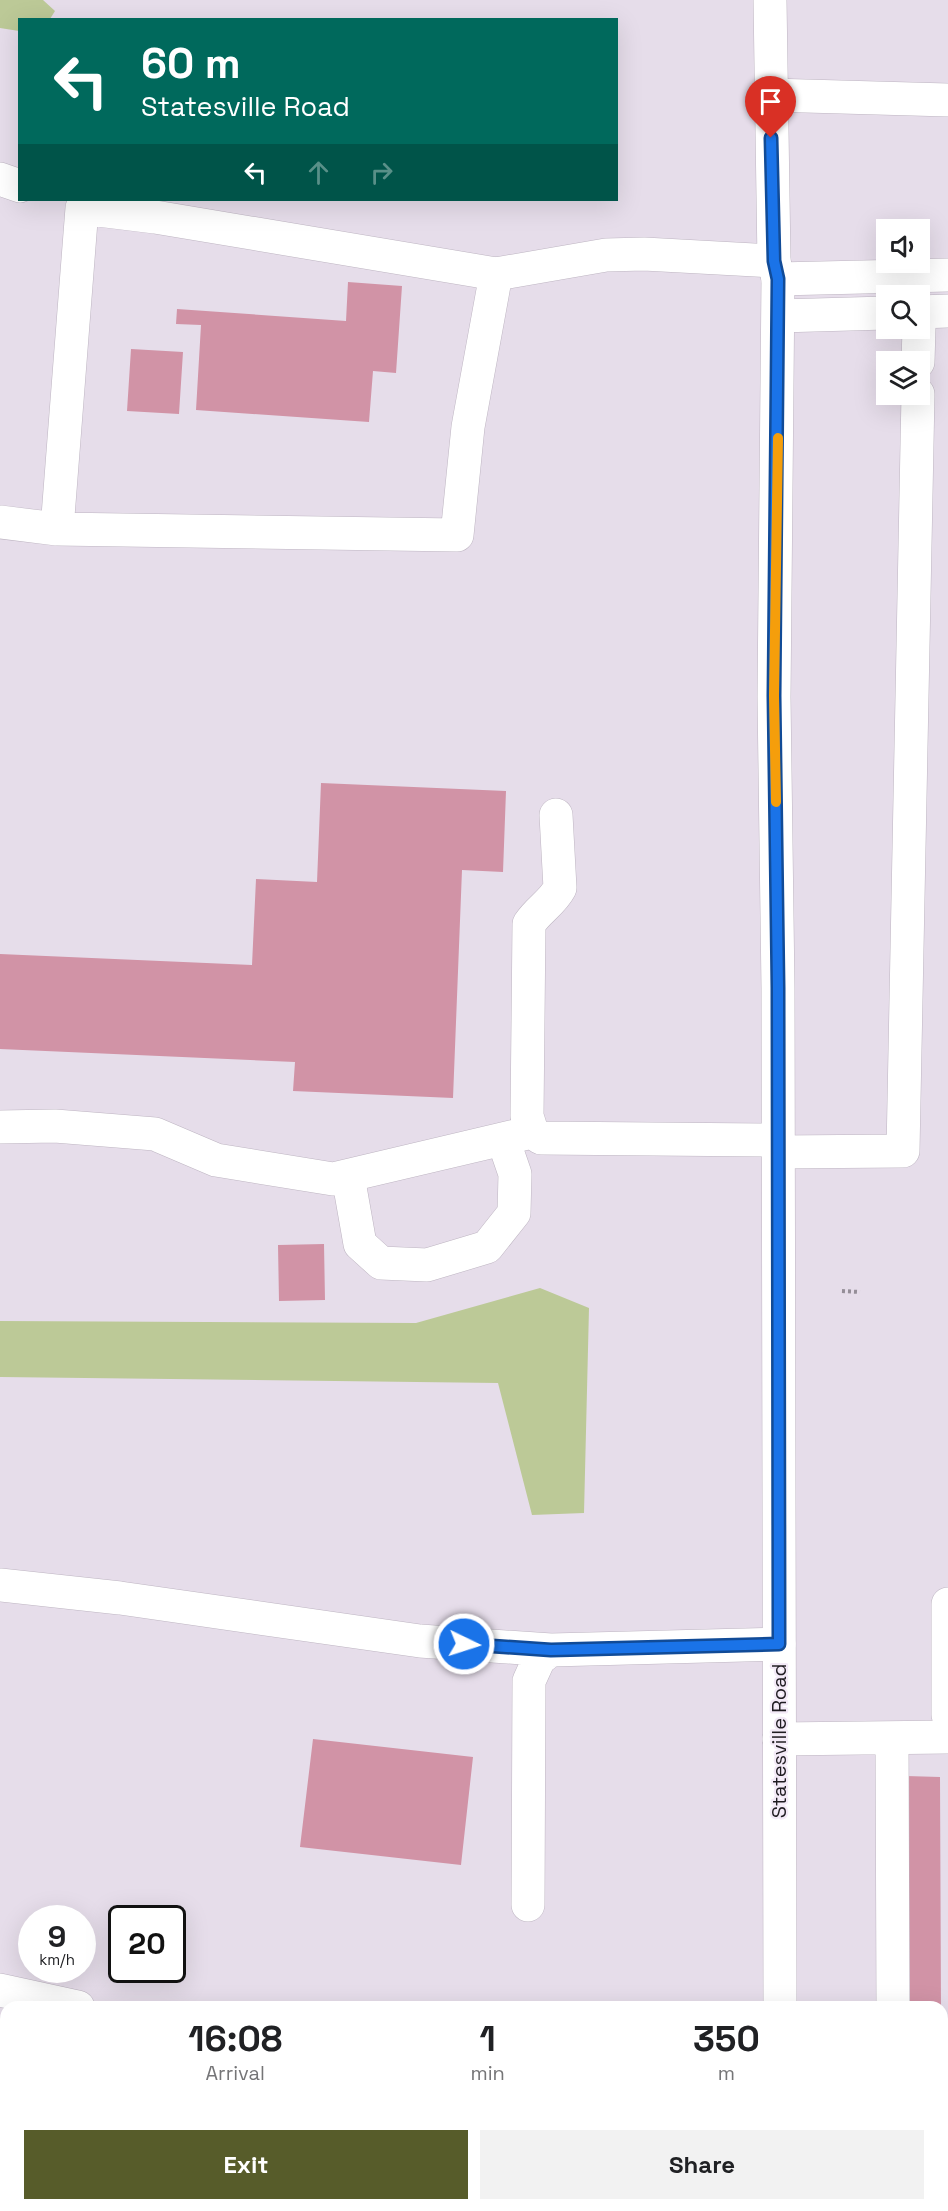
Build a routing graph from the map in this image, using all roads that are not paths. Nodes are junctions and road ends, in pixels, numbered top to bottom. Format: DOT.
graph roads {
  1 [pos="770,0"];
  2 [pos="770,95"];
  3 [pos="948,100"];
  4 [pos="0,179"];
  5 [pos="18,185"];
  6 [pos="70,204"];
  7 [pos="776,270"];
  8 [pos="496,274"];
  9 [pos="948,275"];
  10 [pos="948,311"];
  11 [pos="930,312"];
  12 [pos="876,313"];
  13 [pos="778,316"];
  14 [pos="918,405"];
  15 [pos="0,522"];
  16 [pos="57,529"];
  17 [pos="556,815"];
  18 [pos="0,1127"];
  19 [pos="518,1136"];
  20 [pos="778,1146"];
  21 [pos="348,1176"];
  22 [pos="0,1585"];
  23 [pos="948,1604"];
  24 [pos="779,1644"];
  25 [pos="551,1650"];
  26 [pos="948,1715"];
  27 [pos="948,1737"];
  28 [pos="892,1738"];
  29 [pos="779,1739"];
  30 [pos="528,1905"];
  31 [pos="0,1990"];
  32 [pos="50,2001"];
  33 [pos="780,2001"];
  34 [pos="893,2001"];
  1 -- 2 [label="main road, Statesville Road"];
  2 -- 3 [label="main road"];
  2 -- 7 [label="main road, Statesville Road"];
  4 -- 5 [label="main road"];
  6 -- 8 [label="main road"];
  6 -- 16 [label="main road"];
  7 -- 8 [label="main road"];
  7 -- 9 [label="main road"];
  7 -- 13 [label="main road, Statesville Road"];
  8 -- 16 [label="main road"];
  10 -- 11 [label="main road"];
  12 -- 13 [label="main road"];
  13 -- 20 [label="main road, Statesville Road"];
  14 -- 20 [label="main road"];
  15 -- 16 [label="main road"];
  17 -- 19 [label="main road"];
  18 -- 21 [label="main road"];
  19 -- 20 [label="main road"];
  19 -- 21 [label="main road"];
  19 -- 21 [label="main road"];
  20 -- 24 [label="main road, Statesville Road"];
  22 -- 25 [label="main road"];
  23 -- 26 [label="main road"];
  24 -- 25 [label="main road"];
  24 -- 29 [label="main road, Statesville Road"];
  25 -- 30 [label="main road"];
  27 -- 28 [label="main road"];
  28 -- 29 [label="main road"];
  28 -- 34 [label="main road"];
  29 -- 33 [label="main road, Statesville Road"];
  31 -- 32 [label="main road"];
}
